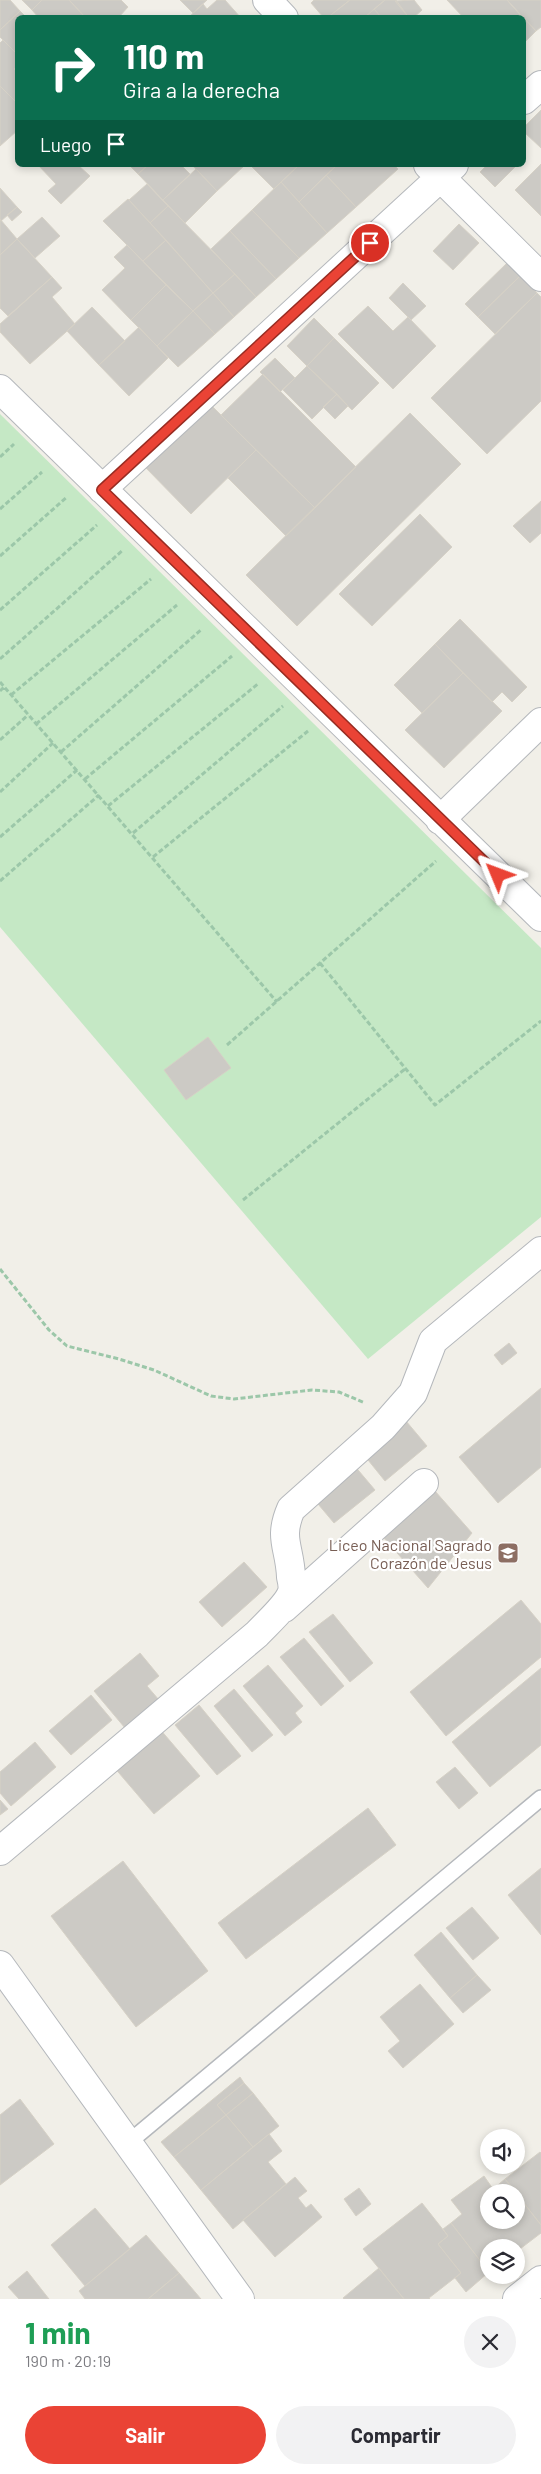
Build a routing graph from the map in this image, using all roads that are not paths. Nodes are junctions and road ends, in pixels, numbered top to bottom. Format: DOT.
graph roads {
  1 [pos="267,0"];
  2 [pos="281,15"];
  3 [pos="541,84"];
  4 [pos="526,98"];
  5 [pos="441,169"];
  6 [pos="541,277"];
  7 [pos="0,389"];
  8 [pos="102,490"];
  9 [pos="541,722"];
  10 [pos="440,820"];
  11 [pos="541,917"];
  12 [pos="541,1251"];
  13 [pos="424,1484"];
  14 [pos="275,1615"];
  15 [pos="541,1798"];
  16 [pos="0,1851"];
  17 [pos="0,1965"];
  18 [pos="128,2143"];
  19 [pos="541,2280"];
  20 [pos="240,2299"];
  21 [pos="517,2299"];
  1 -- 2 [label="street"];
  3 -- 4 [label="street"];
  5 -- 6 [label="street"];
  5 -- 8 [label="street"];
  7 -- 8 [label="street"];
  8 -- 10 [label="street"];
  9 -- 10 [label="street"];
  10 -- 11 [label="street"];
  12 -- 14 [label="street"];
  13 -- 14 [label="street"];
  14 -- 16 [label="street"];
  15 -- 18 [label="lane"];
  17 -- 18 [label="street"];
  18 -- 20 [label="street"];
  19 -- 21 [label="street"];
}
